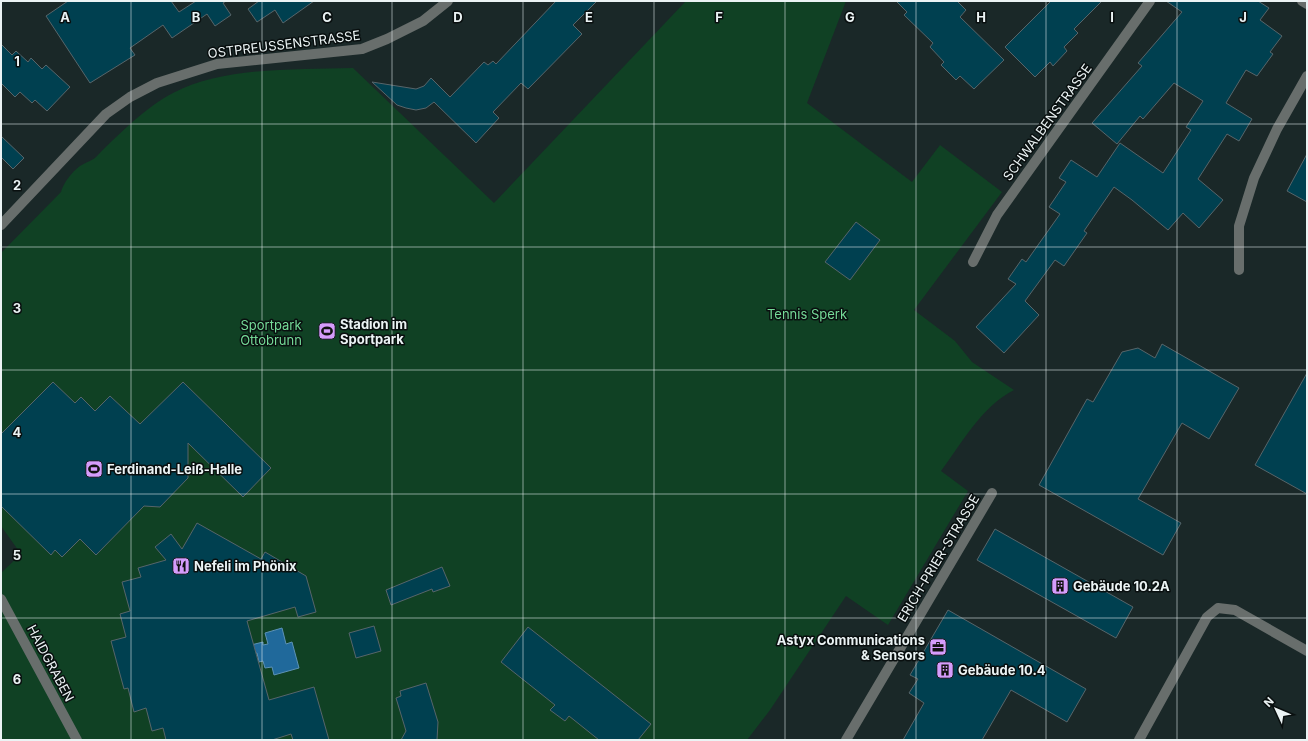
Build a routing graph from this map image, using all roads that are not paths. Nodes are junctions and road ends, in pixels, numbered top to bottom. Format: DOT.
graph roads {
  1 [pos="448,1"];
  2 [pos="1150,1"];
  3 [pos="1302,1"];
  4 [pos="1307,4"];
  5 [pos="1307,76"];
  6 [pos="1,224"];
  7 [pos="973,262"];
  8 [pos="1239,270"];
  9 [pos="992,493"];
  10 [pos="1,599"];
  11 [pos="1307,651"];
  12 [pos="77,740"];
  13 [pos="846,740"];
  14 [pos="1139,740"];
  1 -- 6 [label="street, OSTPREUSSENSTRASSE"];
  2 -- 7 [label="street, SCHWALBENSTRASSE"];
  3 -- 4 [label="street"];
  5 -- 8 [label="street"];
  9 -- 13 [label="street, ERICH-PRIER-STRASSE"];
  10 -- 12 [label="street, HAIDGRABEN"];
  11 -- 14 [label="street"];
}
